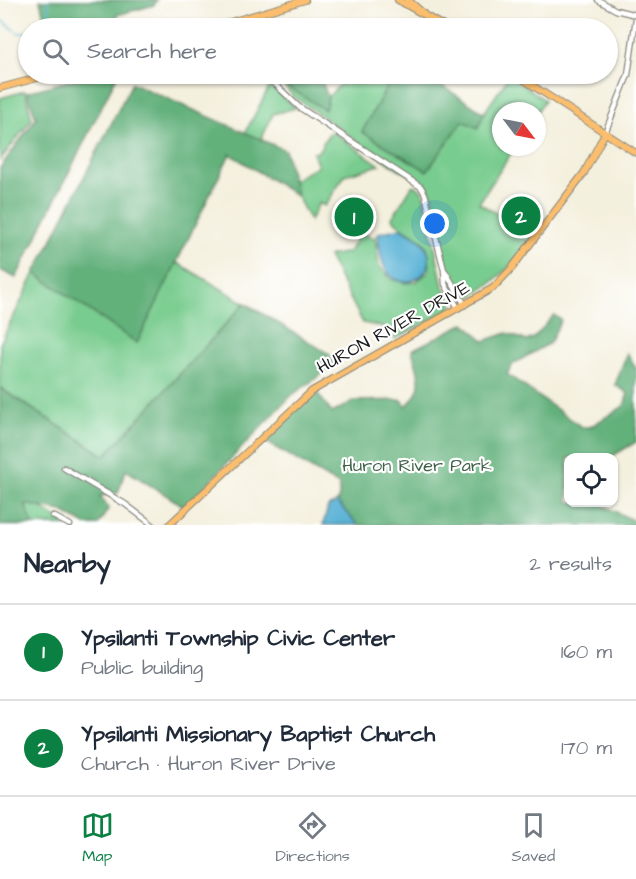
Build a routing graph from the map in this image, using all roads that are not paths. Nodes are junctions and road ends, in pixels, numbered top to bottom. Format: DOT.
graph roads {
  1 [pos="305,0"];
  2 [pos="398,0"];
  3 [pos="408,0"];
  4 [pos="598,0"];
  5 [pos="423,13"];
  6 [pos="636,17"];
  7 [pos="244,18"];
  8 [pos="431,18"];
  9 [pos="18,83"];
  10 [pos="275,84"];
  11 [pos="530,84"];
  12 [pos="0,88"];
  13 [pos="605,133"];
  14 [pos="636,153"];
  15 [pos="462,306"];
  16 [pos="64,468"];
  17 [pos="53,516"];
  18 [pos="70,525"];
  19 [pos="153,525"];
  20 [pos="169,525"];
  1 -- 7 [label="main road"];
  2 -- 5 [label="main road"];
  3 -- 5 [label="main road"];
  4 -- 6 [label="street"];
  5 -- 8 [label="main road"];
  6 -- 13 [label="street"];
  9 -- 12 [label="main road"];
  10 -- 15 [label="street"];
  11 -- 13 [label="main road"];
  13 -- 14 [label="main road"];
  13 -- 15 [label="main road, HURON RIVER DRIVE"];
  15 -- 20 [label="main road, HURON RIVER DRIVE"];
  16 -- 19 [label="street"];
  17 -- 18 [label="street"];
}
